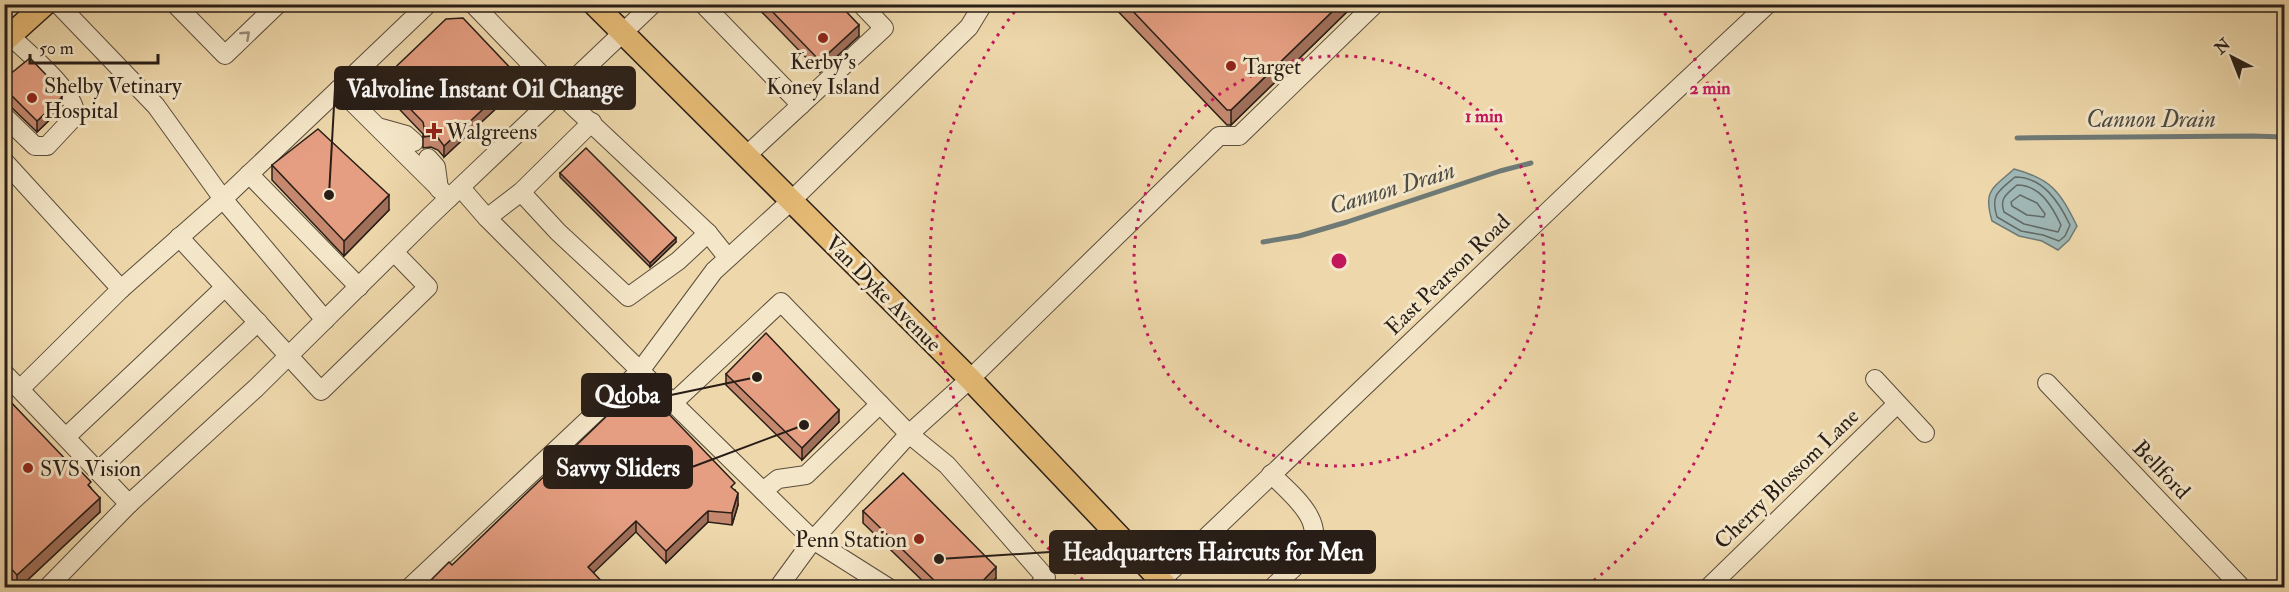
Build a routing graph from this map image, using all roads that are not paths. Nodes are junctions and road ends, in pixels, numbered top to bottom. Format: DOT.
graph roads {
  1 [pos="45,4"];
  2 [pos="58,4"];
  3 [pos="174,4"];
  4 [pos="278,4"];
  5 [pos="428,4"];
  6 [pos="473,4"];
  7 [pos="594,4"];
  8 [pos="653,4"];
  9 [pos="703,4"];
  10 [pos="861,4"];
  11 [pos="983,4"];
  12 [pos="1375,4"];
  13 [pos="1768,4"];
  14 [pos="623,33"];
  15 [pos="8,38"];
  16 [pos="339,89"];
  17 [pos="559,93"];
  18 [pos="801,105"];
  19 [pos="4,116"];
  20 [pos="592,122"];
  21 [pos="379,128"];
  22 [pos="414,142"];
  23 [pos="747,155"];
  24 [pos="428,158"];
  25 [pos="4,161"];
  26 [pos="249,174"];
  27 [pos="450,192"];
  28 [pos="521,192"];
  29 [pos="223,199"];
  30 [pos="792,200"];
  31 [pos="487,218"];
  32 [pos="708,233"];
  33 [pos="179,237"];
  34 [pos="394,252"];
  35 [pos="728,258"];
  36 [pos="225,287"];
  37 [pos="359,287"];
  38 [pos="121,289"];
  39 [pos="325,321"];
  40 [pos="258,322"];
  41 [pos="289,356"];
  42 [pos="640,371"];
  43 [pos="4,373"];
  44 [pos="970,379"];
  45 [pos="1875,379"];
  46 [pos="2047,384"];
  47 [pos="20,389"];
  48 [pos="673,403"];
  49 [pos="880,404"];
  50 [pos="1897,404"];
  51 [pos="1925,433"];
  52 [pos="909,434"];
  53 [pos="66,437"];
  54 [pos="98,471"];
  55 [pos="1271,474"];
  56 [pos="763,491"];
  57 [pos="129,504"];
  58 [pos="813,540"];
  59 [pos="1160,585"];
  60 [pos="47,588"];
  61 [pos="409,588"];
  62 [pos="778,588"];
  63 [pos="890,588"];
  64 [pos="1037,588"];
  65 [pos="1272,588"];
  66 [pos="1708,588"];
  67 [pos="2242,588"];
  1 -- 15 [label="main road"];
  2 -- 29 [label="street"];
  3 -- 4 [label="street, one-way"];
  5 -- 16 [label="street"];
  6 -- 17 [label="street"];
  7 -- 14 [label="main road, Van Dyke Avenue"];
  8 -- 14 [label="street"];
  9 -- 18 [label="street"];
  10 -- 18 [label="street"];
  11 -- 30 [label="street"];
  12 -- 44 [label="street"];
  13 -- 55 [label="street, East Pearson Road"];
  14 -- 17 [label="street"];
  14 -- 23 [label="main road, Van Dyke Avenue"];
  15 -- 19 [label="street"];
  16 -- 21 [label="street"];
  16 -- 26 [label="street"];
  17 -- 20 [label="street"];
  17 -- 27 [label="street"];
  18 -- 23 [label="street"];
  20 -- 28 [label="street"];
  20 -- 32 [label="street"];
  21 -- 22 [label="street"];
  21 -- 27 [label="street"];
  23 -- 30 [label="main road, Van Dyke Avenue"];
  24 -- 27 [label="street"];
  25 -- 38 [label="street"];
  26 -- 29 [label="street"];
  26 -- 37 [label="street"];
  27 -- 31 [label="street"];
  27 -- 34 [label="street"];
  28 -- 31 [label="street"];
  28 -- 32 [label="street"];
  29 -- 33 [label="street"];
  29 -- 39 [label="street"];
  30 -- 35 [label="street"];
  30 -- 44 [label="main road, Van Dyke Avenue"];
  31 -- 42 [label="street"];
  32 -- 35 [label="street"];
  33 -- 36 [label="street"];
  33 -- 38 [label="street"];
  34 -- 37 [label="street"];
  34 -- 41 [label="street"];
  35 -- 42 [label="street"];
  36 -- 40 [label="street"];
  36 -- 53 [label="street"];
  37 -- 39 [label="street"];
  38 -- 47 [label="street"];
  39 -- 41 [label="street"];
  40 -- 41 [label="street"];
  40 -- 54 [label="street"];
  41 -- 57 [label="street"];
  42 -- 48 [label="street"];
  42 -- 61 [label="street"];
  43 -- 47 [label="street"];
  44 -- 52 [label="street"];
  44 -- 59 [label="main road, Van Dyke Avenue"];
  45 -- 50 [label="street"];
  46 -- 67 [label="street, Bellford"];
  47 -- 53 [label="street"];
  48 -- 49 [label="street"];
  48 -- 56 [label="street"];
  49 -- 52 [label="street"];
  49 -- 56 [label="street"];
  50 -- 51 [label="street"];
  50 -- 66 [label="street, Cherry Blossom Lane"];
  52 -- 58 [label="street"];
  52 -- 64 [label="street"];
  53 -- 54 [label="street"];
  54 -- 57 [label="street"];
  55 -- 59 [label="street, East Pearson Road"];
  55 -- 65 [label="street"];
  56 -- 58 [label="street"];
  57 -- 60 [label="street"];
  58 -- 62 [label="street"];
  58 -- 63 [label="street"];
}
